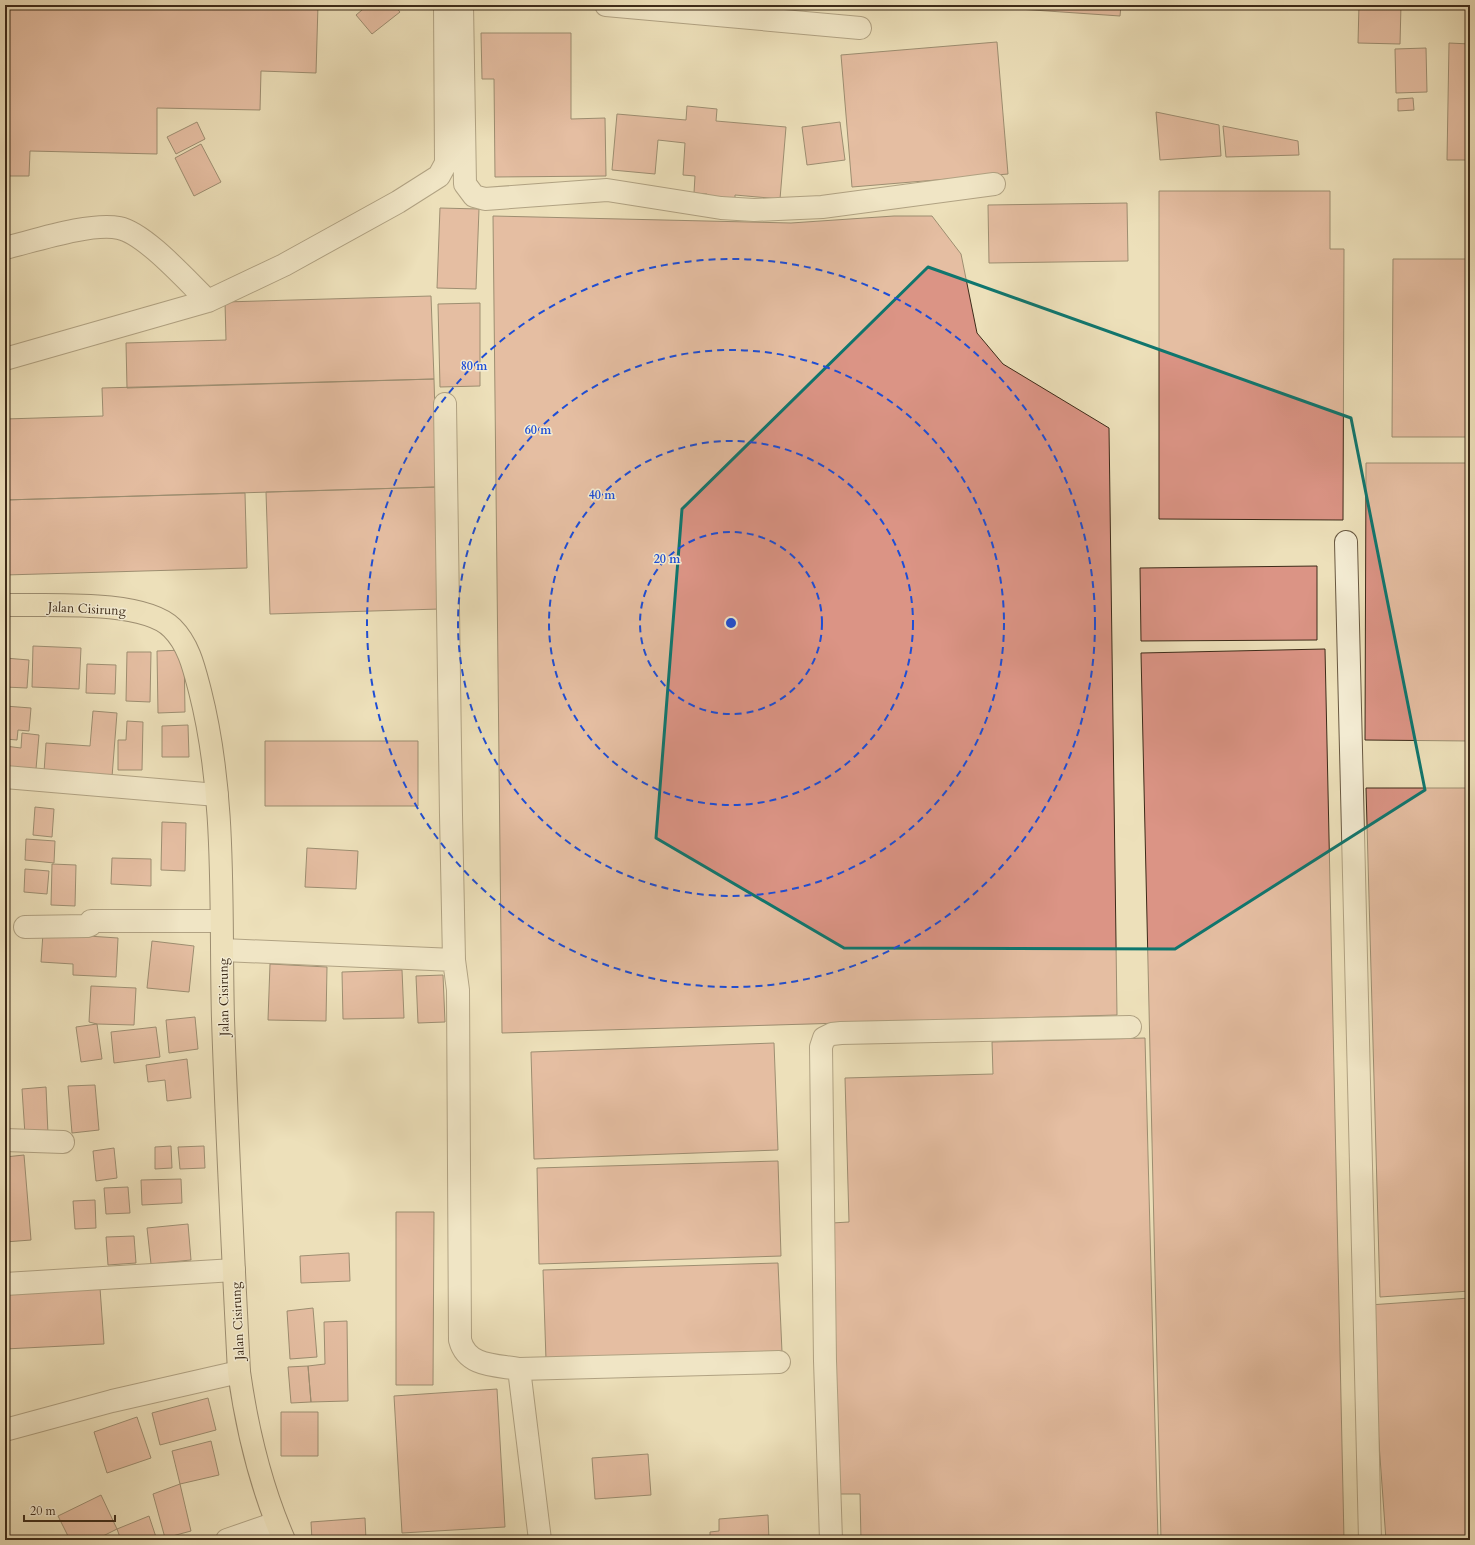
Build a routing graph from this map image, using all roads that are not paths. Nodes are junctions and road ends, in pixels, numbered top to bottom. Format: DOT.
graph roads {
  1 [pos="445,5"];
  2 [pos="462,5"];
  3 [pos="606,5"];
  4 [pos="860,28"];
  5 [pos="994,184"];
  6 [pos="5,248"];
  7 [pos="208,302"];
  8 [pos="5,359"];
  9 [pos="445,404"];
  10 [pos="1346,542"];
  11 [pos="5,605"];
  12 [pos="5,777"];
  13 [pos="218,795"];
  14 [pos="221,921"];
  15 [pos="25,927"];
  16 [pos="223,950"];
  17 [pos="454,960"];
  18 [pos="1130,1027"];
  19 [pos="5,1140"];
  20 [pos="63,1142"];
  21 [pos="234,1270"];
  22 [pos="5,1284"];
  23 [pos="779,1362"];
  24 [pos="519,1369"];
  25 [pos="239,1372"];
  26 [pos="5,1430"];
  27 [pos="280,1532"];
  28 [pos="227,1540"];
  29 [pos="540,1540"];
  30 [pos="830,1540"];
  31 [pos="1370,1540"];
  1 -- 7 [label="street"];
  2 -- 5 [label="street"];
  3 -- 4 [label="street"];
  6 -- 7 [label="street"];
  7 -- 8 [label="street"];
  9 -- 17 [label="street"];
  10 -- 31 [label="street"];
  11 -- 13 [label="main road, Jalan Cisirung"];
  12 -- 13 [label="street"];
  13 -- 14 [label="main road, Jalan Cisirung"];
  14 -- 15 [label="street"];
  14 -- 16 [label="main road, Jalan Cisirung"];
  16 -- 17 [label="street"];
  16 -- 21 [label="main road, Jalan Cisirung"];
  17 -- 24 [label="street"];
  18 -- 30 [label="street"];
  19 -- 20 [label="street"];
  21 -- 22 [label="street"];
  21 -- 25 [label="main road, Jalan Cisirung"];
  23 -- 24 [label="street"];
  24 -- 29 [label="street"];
  25 -- 26 [label="street"];
  25 -- 27 [label="main road, Jalan Cisirung"];
  27 -- 28 [label="street"];
}
